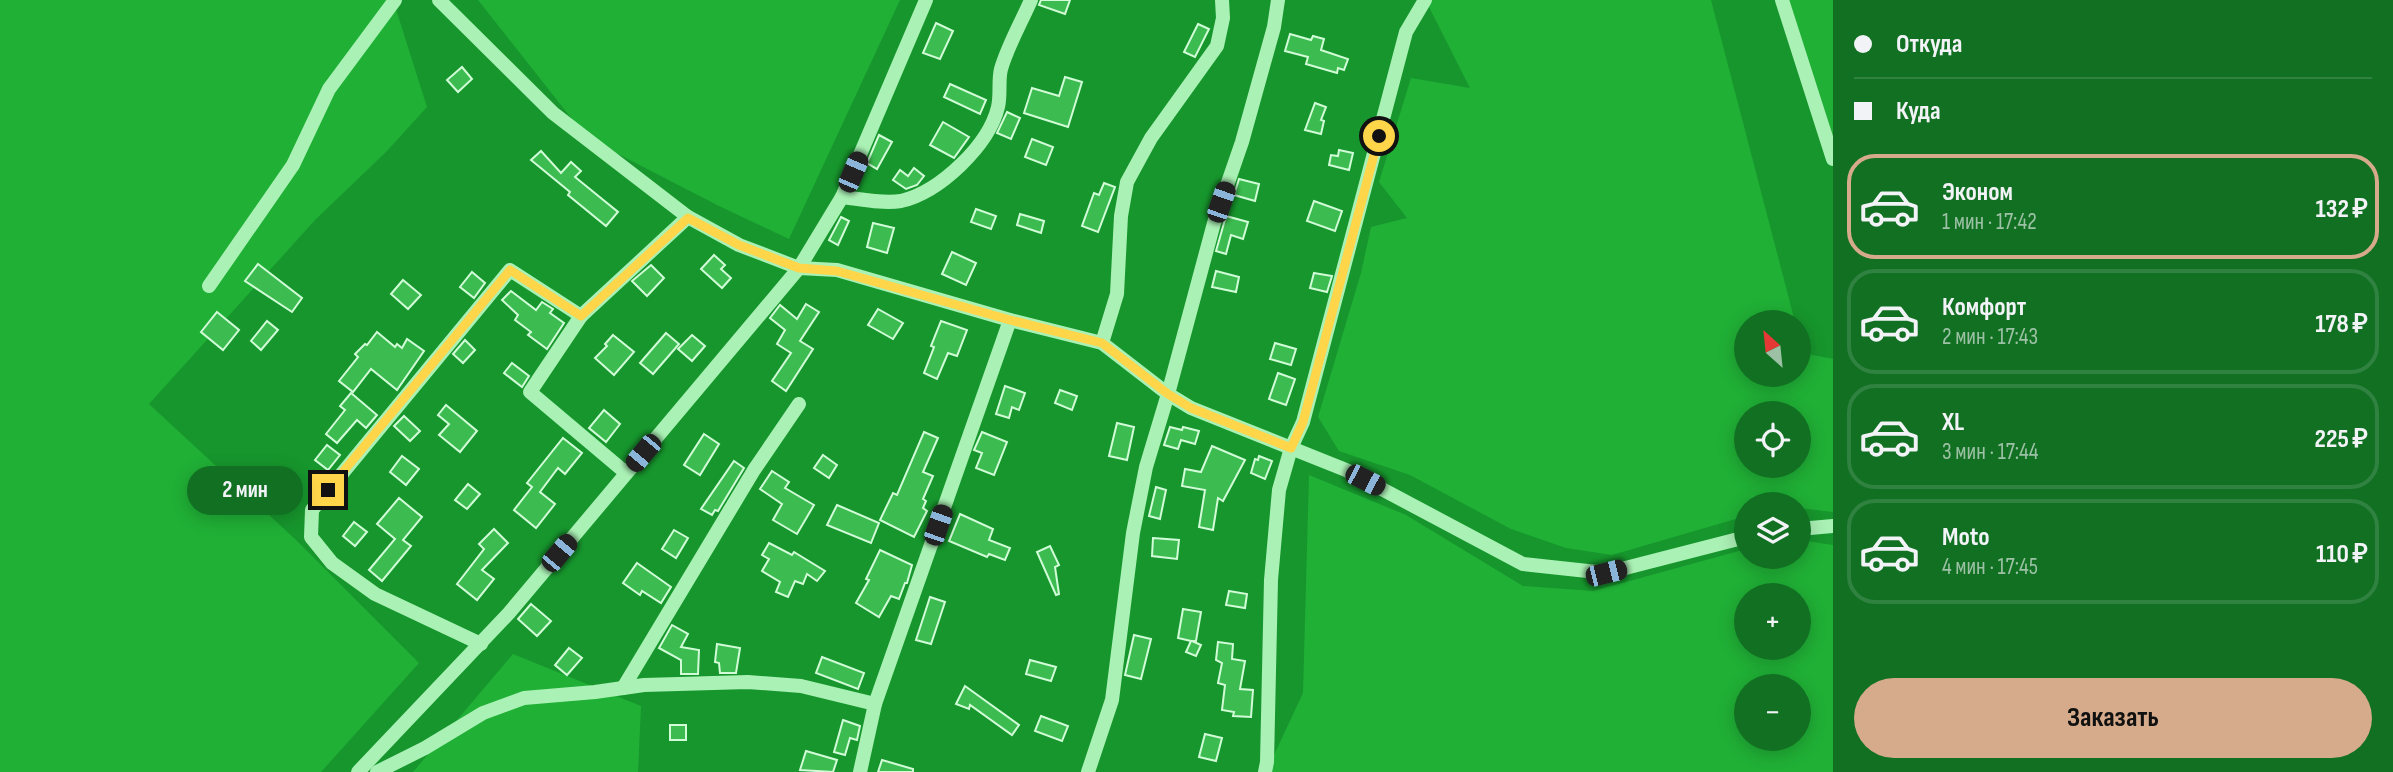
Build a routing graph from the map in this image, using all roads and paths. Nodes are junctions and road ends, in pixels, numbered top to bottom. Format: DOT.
graph roads {
  1 [pos="395,0"];
  2 [pos="439,0"];
  3 [pos="926,0"];
  4 [pos="1031,0"];
  5 [pos="1222,0"];
  6 [pos="1278,0"];
  7 [pos="1425,0"];
  8 [pos="1782,0"];
  9 [pos="1833,159"];
  10 [pos="842,197"];
  11 [pos="688,218"];
  12 [pos="799,268"];
  13 [pos="209,286"];
  14 [pos="581,316"];
  15 [pos="1010,320"];
  16 [pos="1102,343"];
  17 [pos="1168,394"];
  18 [pos="799,404"];
  19 [pos="1291,448"];
  20 [pos="626,473"];
  21 [pos="1833,526"];
  22 [pos="1811,528"];
  23 [pos="1734,540"];
  24 [pos="481,644"];
  25 [pos="623,688"];
  26 [pos="875,704"];
  27 [pos="358,772"];
  28 [pos="377,772"];
  29 [pos="860,772"];
  30 [pos="1088,772"];
  31 [pos="1265,772"];
  1 -- 13 [label="street"];
  2 -- 11 [label="street"];
  3 -- 10 [label="street"];
  4 -- 10 [label="street"];
  5 -- 16 [label="street"];
  6 -- 17 [label="street"];
  7 -- 19 [label="street"];
  8 -- 9 [label="street"];
  10 -- 12 [label="street"];
  11 -- 12 [label="street"];
  11 -- 14 [label="street"];
  12 -- 15 [label="street"];
  12 -- 20 [label="street"];
  14 -- 20 [label="street"];
  14 -- 24 [label="street"];
  15 -- 16 [label="street"];
  15 -- 26 [label="street"];
  16 -- 17 [label="street"];
  17 -- 19 [label="street"];
  17 -- 30 [label="street"];
  18 -- 25 [label="street"];
  19 -- 23 [label="street"];
  19 -- 31 [label="street"];
  20 -- 24 [label="street"];
  21 -- 22 [label="street"];
  24 -- 27 [label="street"];
  25 -- 26 [label="street"];
  25 -- 28 [label="street"];
  26 -- 29 [label="street"];
}
